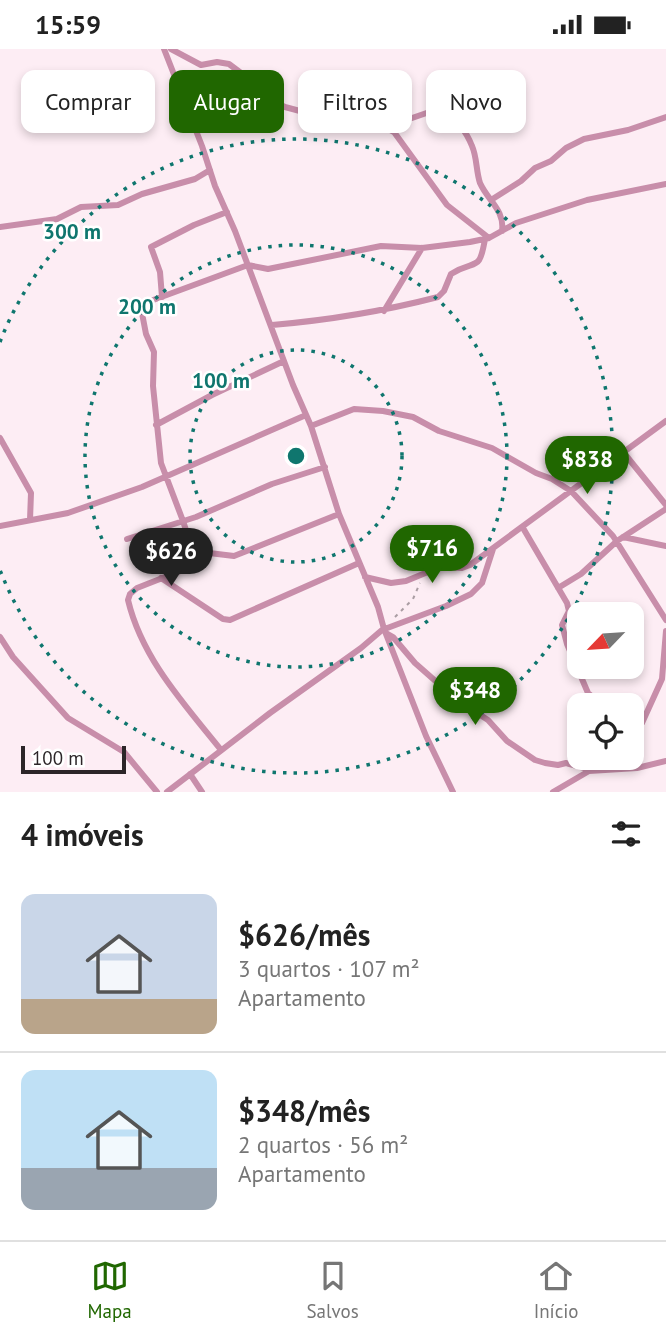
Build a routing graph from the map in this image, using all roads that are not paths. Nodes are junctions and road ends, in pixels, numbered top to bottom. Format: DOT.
graph roads {
  1 [pos="164,49"];
  2 [pos="171,49"];
  3 [pos="298,110"];
  4 [pos="666,117"];
  5 [pos="412,118"];
  6 [pos="395,133"];
  7 [pos="209,170"];
  8 [pos="666,184"];
  9 [pos="491,200"];
  10 [pos="227,212"];
  11 [pos="0,227"];
  12 [pos="502,231"];
  13 [pos="487,238"];
  14 [pos="422,248"];
  15 [pos="248,265"];
  16 [pos="162,297"];
  17 [pos="384,311"];
  18 [pos="272,325"];
  19 [pos="284,361"];
  20 [pos="306,415"];
  21 [pos="666,421"];
  22 [pos="156,425"];
  23 [pos="311,426"];
  24 [pos="0,439"];
  25 [pos="624,453"];
  26 [pos="325,467"];
  27 [pos="166,477"];
  28 [pos="571,491"];
  29 [pos="666,507"];
  30 [pos="339,514"];
  31 [pos="30,520"];
  32 [pos="183,521"];
  33 [pos="0,526"];
  34 [pos="523,528"];
  35 [pos="127,539"];
  36 [pos="620,539"];
  37 [pos="666,546"];
  38 [pos="494,548"];
  39 [pos="194,555"];
  40 [pos="359,563"];
  41 [pos="365,577"];
  42 [pos="162,578"];
  43 [pos="558,588"];
  44 [pos="666,620"];
  45 [pos="386,629"];
  46 [pos="666,631"];
  47 [pos="0,637"];
  48 [pos="588,693"];
  49 [pos="644,719"];
  50 [pos="221,750"];
  51 [pos="666,761"];
  52 [pos="644,766"];
  53 [pos="603,770"];
  54 [pos="586,771"];
  55 [pos="190,774"];
  56 [pos="157,792"];
  57 [pos="167,792"];
  58 [pos="202,792"];
  59 [pos="453,792"];
  60 [pos="552,792"];
  1 -- 7 [label="street"];
  2 -- 3 [label="street"];
  4 -- 9 [label="street"];
  5 -- 9 [label="street"];
  6 -- 13 [label="street"];
  7 -- 10 [label="street"];
  7 -- 11 [label="street"];
  8 -- 12 [label="street"];
  9 -- 12 [label="street"];
  10 -- 15 [label="street"];
  10 -- 16 [label="street"];
  12 -- 13 [label="street"];
  13 -- 14 [label="street"];
  13 -- 17 [label="street"];
  14 -- 15 [label="street"];
  14 -- 17 [label="street"];
  15 -- 16 [label="street"];
  15 -- 18 [label="street"];
  16 -- 22 [label="street"];
  17 -- 18 [label="street"];
  18 -- 19 [label="street"];
  19 -- 20 [label="street"];
  19 -- 22 [label="street"];
  20 -- 23 [label="street"];
  20 -- 27 [label="street"];
  21 -- 25 [label="street"];
  22 -- 27 [label="street"];
  23 -- 26 [label="street"];
  23 -- 28 [label="street"];
  24 -- 31 [label="street"];
  25 -- 28 [label="street"];
  25 -- 29 [label="street"];
  26 -- 30 [label="street"];
  26 -- 32 [label="street"];
  27 -- 31 [label="street"];
  27 -- 32 [label="street"];
  28 -- 34 [label="street"];
  28 -- 36 [label="street"];
  29 -- 36 [label="street"];
  30 -- 39 [label="street"];
  30 -- 40 [label="street"];
  31 -- 33 [label="street"];
  32 -- 35 [label="street"];
  32 -- 39 [label="street"];
  34 -- 38 [label="street"];
  34 -- 43 [label="street"];
  36 -- 37 [label="street"];
  36 -- 43 [label="street"];
  36 -- 44 [label="street"];
  38 -- 41 [label="street"];
  38 -- 45 [label="street"];
  39 -- 42 [label="street"];
  40 -- 41 [label="street"];
  40 -- 42 [label="street"];
  41 -- 45 [label="street"];
  42 -- 50 [label="street"];
  43 -- 48 [label="street"];
  45 -- 50 [label="street"];
  45 -- 54 [label="street"];
  45 -- 59 [label="street"];
  46 -- 49 [label="street"];
  47 -- 56 [label="street"];
  50 -- 55 [label="street"];
  51 -- 52 [label="street"];
  53 -- 54 [label="street"];
  54 -- 60 [label="street"];
  55 -- 57 [label="street"];
  55 -- 58 [label="street"];
}
